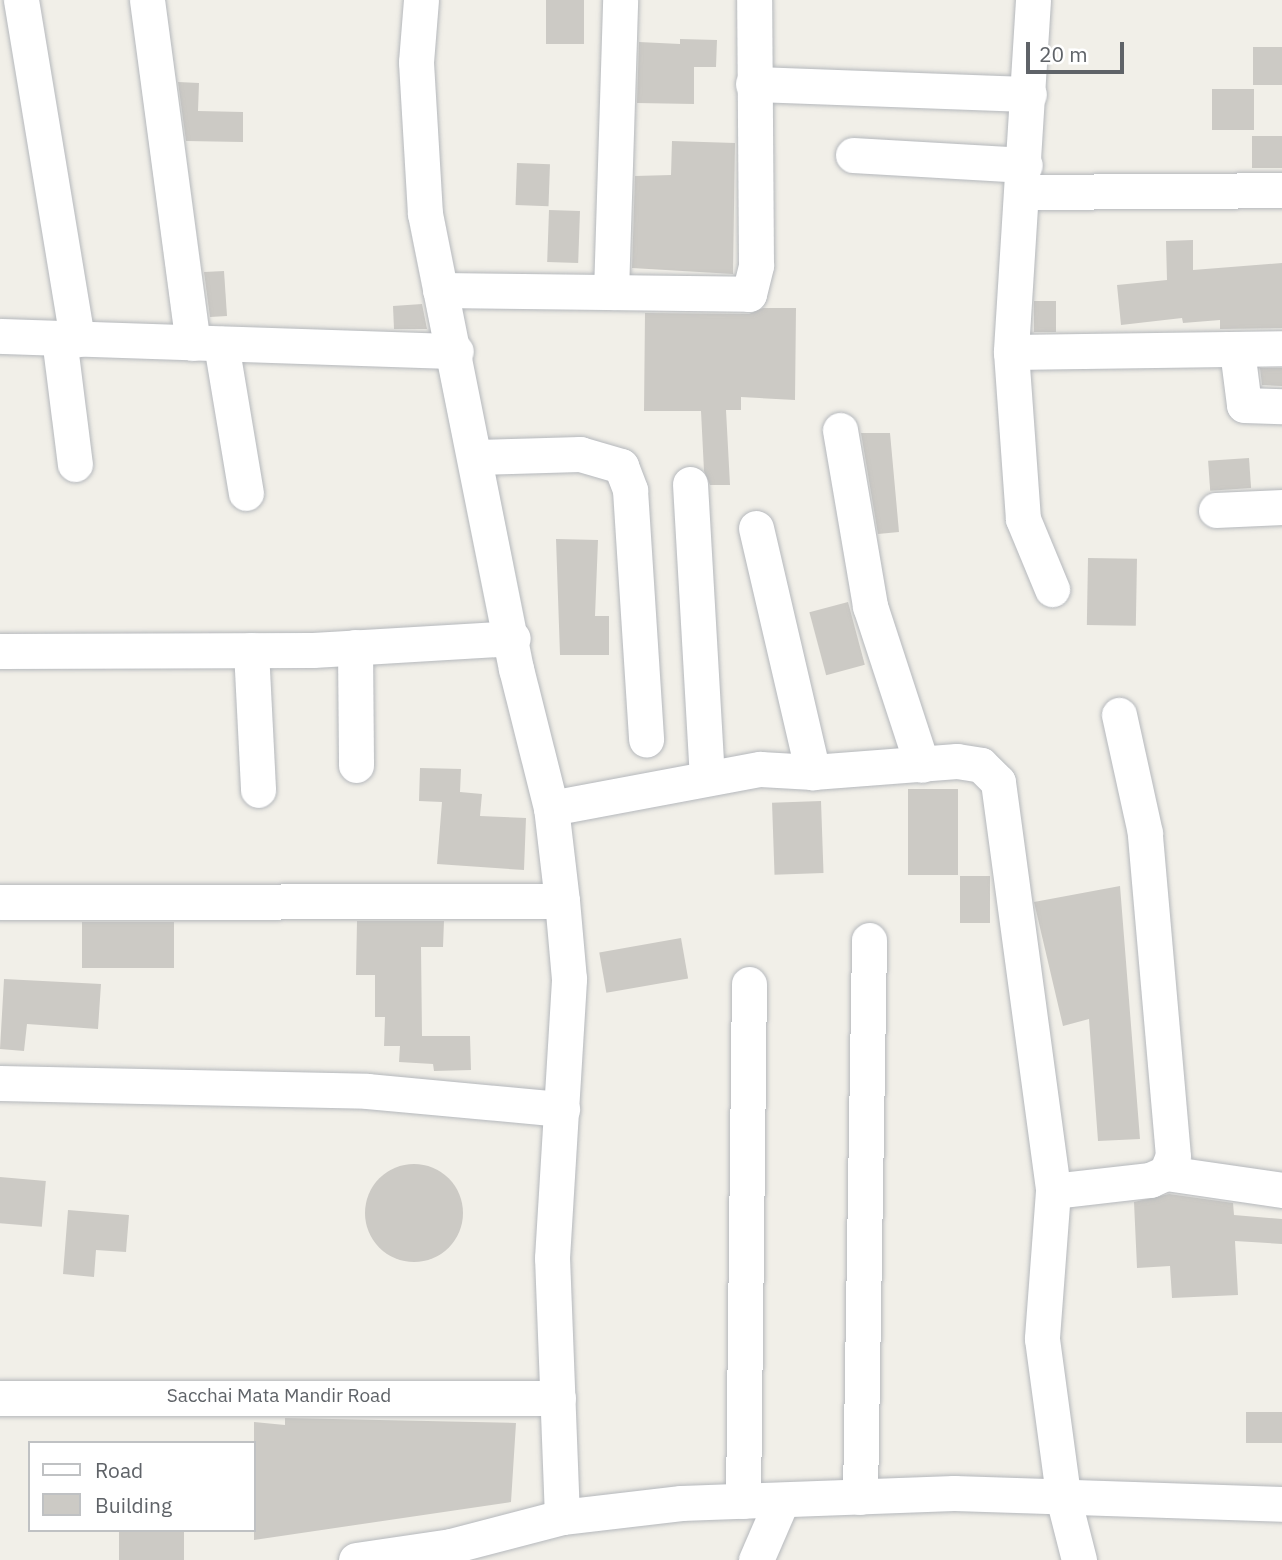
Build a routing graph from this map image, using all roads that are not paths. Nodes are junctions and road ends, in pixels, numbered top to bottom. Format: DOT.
graph roads {
  1 [pos="21,0"];
  2 [pos="147,0"];
  3 [pos="421,0"];
  4 [pos="620,0"];
  5 [pos="754,0"];
  6 [pos="1033,0"];
  7 [pos="753,84"];
  8 [pos="1029,94"];
  9 [pos="853,155"];
  10 [pos="1024,178"];
  11 [pos="1282,190"];
  12 [pos="440,290"];
  13 [pos="611,292"];
  14 [pos="0,336"];
  15 [pos="68,338"];
  16 [pos="207,343"];
  17 [pos="1282,348"];
  18 [pos="1237,350"];
  19 [pos="456,351"];
  20 [pos="1010,352"];
  21 [pos="1282,406"];
  22 [pos="840,430"];
  23 [pos="477,457"];
  24 [pos="75,464"];
  25 [pos="690,484"];
  26 [pos="246,493"];
  27 [pos="1282,507"];
  28 [pos="1216,510"];
  29 [pos="756,528"];
  30 [pos="1052,589"];
  31 [pos="513,638"];
  32 [pos="355,647"];
  33 [pos="251,650"];
  34 [pos="0,651"];
  35 [pos="1119,715"];
  36 [pos="646,739"];
  37 [pos="356,765"];
  38 [pos="922,765"];
  39 [pos="813,772"];
  40 [pos="707,777"];
  41 [pos="258,790"];
  42 [pos="551,808"];
  43 [pos="562,901"];
  44 [pos="0,902"];
  45 [pos="869,940"];
  46 [pos="748,984"];
  47 [pos="0,1083"];
  48 [pos="562,1109"];
  49 [pos="1166,1173"];
  50 [pos="1282,1190"];
  51 [pos="1053,1191"];
  52 [pos="0,1398"];
  53 [pos="558,1398"];
  54 [pos="860,1497"];
  55 [pos="782,1500"];
  56 [pos="743,1501"];
  57 [pos="1064,1501"];
  58 [pos="1282,1504"];
  59 [pos="562,1517"];
  60 [pos="450,1553"];
  61 [pos="1075,1556"];
  62 [pos="356,1560"];
  63 [pos="756,1560"];
  1 -- 15 [label="street"];
  2 -- 16 [label="street"];
  3 -- 12 [label="street"];
  4 -- 13 [label="street"];
  5 -- 7 [label="street"];
  6 -- 8 [label="street"];
  7 -- 8 [label="street"];
  7 -- 13 [label="street"];
  8 -- 10 [label="street"];
  9 -- 10 [label="street"];
  10 -- 11 [label="street"];
  10 -- 20 [label="street"];
  12 -- 13 [label="street"];
  12 -- 19 [label="street"];
  14 -- 15 [label="street"];
  15 -- 16 [label="street"];
  15 -- 24 [label="street"];
  16 -- 19 [label="street"];
  16 -- 26 [label="street"];
  17 -- 18 [label="street"];
  18 -- 20 [label="street"];
  18 -- 21 [label="street"];
  19 -- 23 [label="street"];
  20 -- 30 [label="street"];
  22 -- 38 [label="street"];
  23 -- 31 [label="street"];
  23 -- 36 [label="street"];
  25 -- 40 [label="street"];
  27 -- 28 [label="street"];
  29 -- 39 [label="street"];
  31 -- 32 [label="street"];
  31 -- 42 [label="street"];
  32 -- 33 [label="street"];
  32 -- 37 [label="street"];
  33 -- 34 [label="street"];
  33 -- 41 [label="street"];
  35 -- 49 [label="street"];
  38 -- 39 [label="street"];
  38 -- 51 [label="street"];
  39 -- 40 [label="street"];
  40 -- 42 [label="street"];
  42 -- 43 [label="street"];
  43 -- 44 [label="street"];
  43 -- 48 [label="street"];
  45 -- 54 [label="street"];
  46 -- 56 [label="street"];
  47 -- 48 [label="street"];
  48 -- 53 [label="street"];
  49 -- 50 [label="street"];
  49 -- 51 [label="street"];
  51 -- 57 [label="street"];
  52 -- 53 [label="street, Sacchai Mata Mandir Road"];
  53 -- 59 [label="street"];
  54 -- 55 [label="street"];
  54 -- 57 [label="street"];
  55 -- 56 [label="street"];
  55 -- 63 [label="street"];
  56 -- 59 [label="street"];
  57 -- 58 [label="street"];
  57 -- 61 [label="street"];
  59 -- 60 [label="street"];
  60 -- 62 [label="street"];
}
